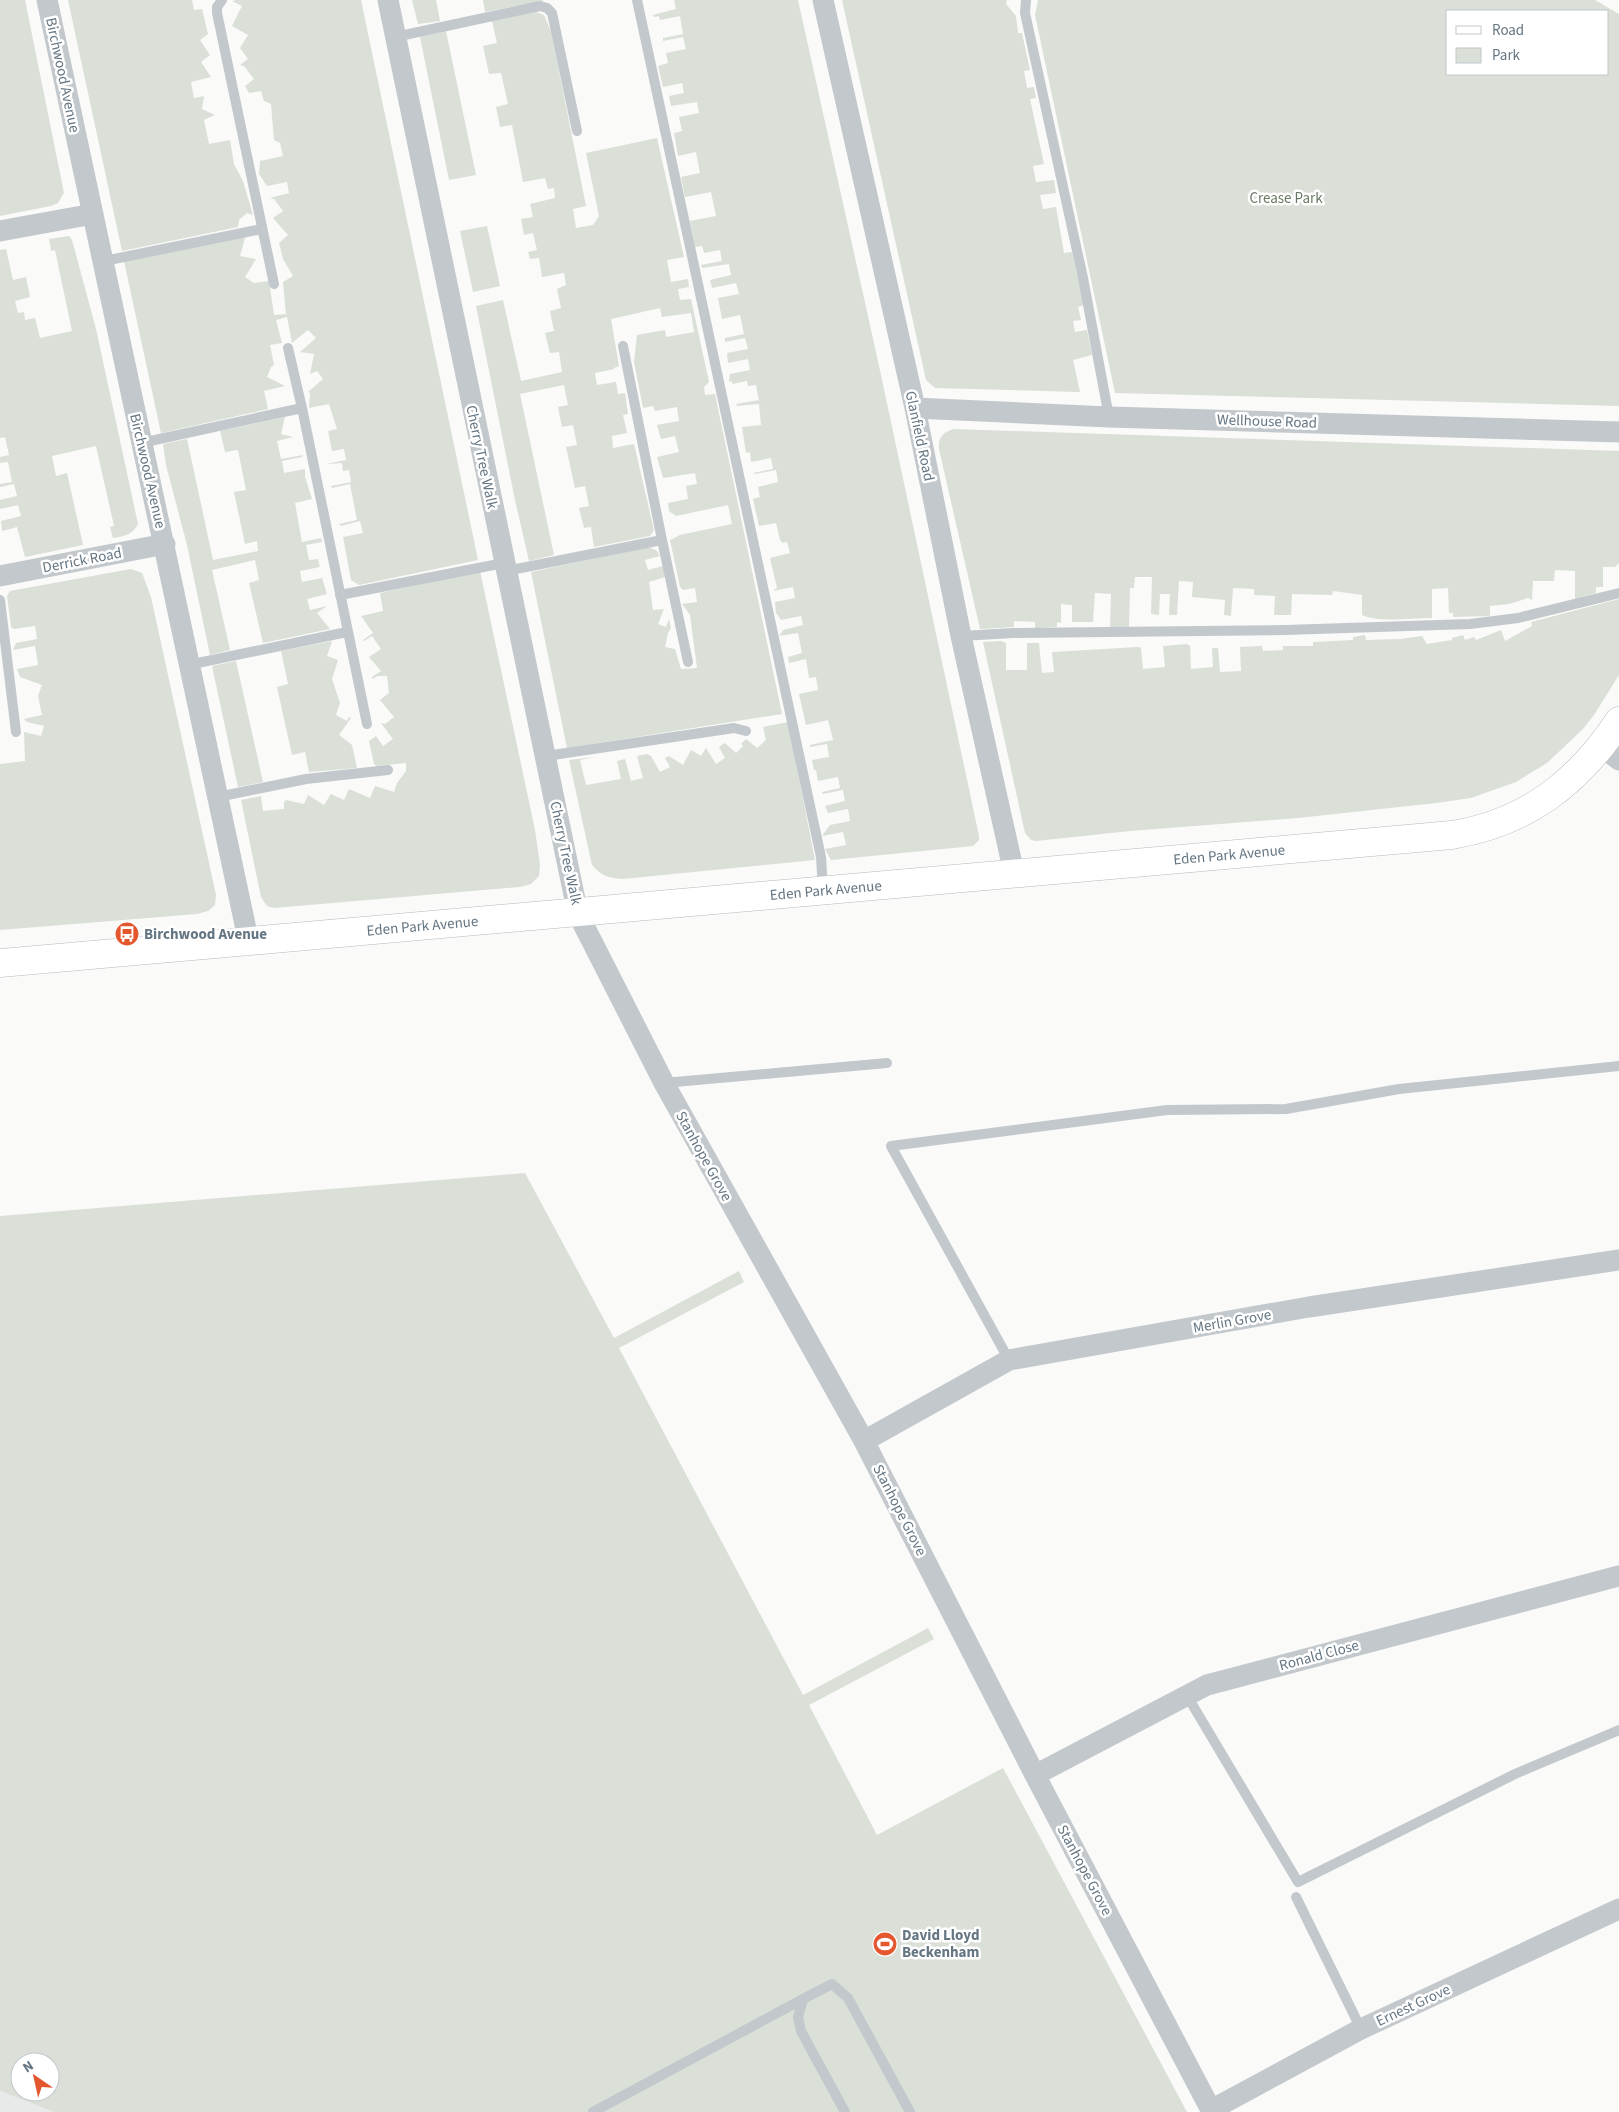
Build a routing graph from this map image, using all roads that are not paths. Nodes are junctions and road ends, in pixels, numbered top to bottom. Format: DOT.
graph roads {
  1 [pos="47,0"];
  2 [pos="222,0"];
  3 [pos="388,0"];
  4 [pos="637,0"];
  5 [pos="823,0"];
  6 [pos="1026,0"];
  7 [pos="395,37"];
  8 [pos="577,131"];
  9 [pos="94,214"];
  10 [pos="262,229"];
  11 [pos="0,231"];
  12 [pos="104,261"];
  13 [pos="274,284"];
  14 [pos="623,346"];
  15 [pos="288,348"];
  16 [pos="302,408"];
  17 [pos="915,408"];
  18 [pos="1108,417"];
  19 [pos="1619,432"];
  20 [pos="141,444"];
  21 [pos="662,540"];
  22 [pos="165,544"];
  23 [pos="505,567"];
  24 [pos="0,576"];
  25 [pos="1619,593"];
  26 [pos="340,595"];
  27 [pos="0,600"];
  28 [pos="347,632"];
  29 [pos="961,636"];
  30 [pos="688,662"];
  31 [pos="188,665"];
  32 [pos="1619,721"];
  33 [pos="367,724"];
  34 [pos="746,731"];
  35 [pos="16,732"];
  36 [pos="1610,754"];
  37 [pos="546,756"];
  38 [pos="388,770"];
  39 [pos="218,797"];
  40 [pos="1014,873"];
  41 [pos="824,892"];
  42 [pos="578,914"];
  43 [pos="249,943"];
  44 [pos="0,963"];
  45 [pos="887,1063"];
  46 [pos="1619,1066"];
  47 [pos="664,1083"];
  48 [pos="1619,1260"];
  49 [pos="1009,1360"];
  50 [pos="864,1441"];
  51 [pos="1619,1576"];
  52 [pos="1186,1694"];
  53 [pos="1619,1730"];
  54 [pos="1035,1775"];
  55 [pos="1296,1897"];
  56 [pos="1619,1909"];
  57 [pos="803,1999"];
  58 [pos="1361,2030"];
  59 [pos="1212,2111"];
  60 [pos="593,2112"];
  61 [pos="845,2112"];
  62 [pos="910,2112"];
  1 -- 9 [label="street, Birchwood Avenue"];
  2 -- 10 [label="lane"];
  3 -- 7 [label="street, Cherry Tree Walk"];
  4 -- 41 [label="lane"];
  5 -- 17 [label="street, Glanfield Road"];
  6 -- 18 [label="lane"];
  7 -- 8 [label="lane"];
  7 -- 23 [label="street, Cherry Tree Walk"];
  9 -- 11 [label="street"];
  9 -- 12 [label="street, Birchwood Avenue"];
  10 -- 12 [label="lane"];
  10 -- 13 [label="lane"];
  12 -- 20 [label="street, Birchwood Avenue"];
  14 -- 21 [label="lane"];
  15 -- 16 [label="lane"];
  16 -- 20 [label="lane"];
  16 -- 26 [label="lane"];
  17 -- 18 [label="street, Wellhouse Road"];
  17 -- 29 [label="street, Glanfield Road"];
  18 -- 19 [label="street, Wellhouse Road"];
  20 -- 22 [label="street, Birchwood Avenue"];
  21 -- 23 [label="lane"];
  21 -- 30 [label="lane"];
  22 -- 24 [label="street, Derrick Road"];
  22 -- 31 [label="street, Birchwood Avenue"];
  23 -- 26 [label="lane"];
  23 -- 37 [label="street, Cherry Tree Walk"];
  25 -- 29 [label="lane"];
  26 -- 28 [label="lane"];
  27 -- 35 [label="lane"];
  28 -- 31 [label="lane"];
  28 -- 33 [label="lane"];
  29 -- 40 [label="street, Glanfield Road"];
  31 -- 39 [label="street, Birchwood Avenue"];
  32 -- 36 [label="street, Eden Park Avenue"];
  34 -- 37 [label="lane"];
  36 -- 40 [label="street, Eden Park Avenue"];
  37 -- 42 [label="street, Cherry Tree Walk"];
  38 -- 39 [label="lane"];
  39 -- 43 [label="street, Birchwood Avenue"];
  40 -- 41 [label="street, Eden Park Avenue"];
  41 -- 42 [label="street, Eden Park Avenue"];
  42 -- 43 [label="street, Eden Park Avenue"];
  42 -- 47 [label="street, Stanhope Grove"];
  43 -- 44 [label="street, Eden Park Avenue"];
  45 -- 47 [label="lane"];
  46 -- 49 [label="lane"];
  47 -- 50 [label="street, Stanhope Grove"];
  48 -- 49 [label="street, Merlin Grove"];
  49 -- 50 [label="street, Merlin Grove"];
  50 -- 54 [label="street, Stanhope Grove"];
  51 -- 52 [label="street, Ronald Close"];
  52 -- 53 [label="lane"];
  52 -- 54 [label="street, Ronald Close"];
  54 -- 59 [label="street, Stanhope Grove"];
  55 -- 58 [label="lane"];
  56 -- 58 [label="street, Ernest Grove"];
  57 -- 60 [label="lane"];
  57 -- 61 [label="lane"];
  57 -- 62 [label="lane"];
  58 -- 59 [label="street, Ernest Grove"];
}
